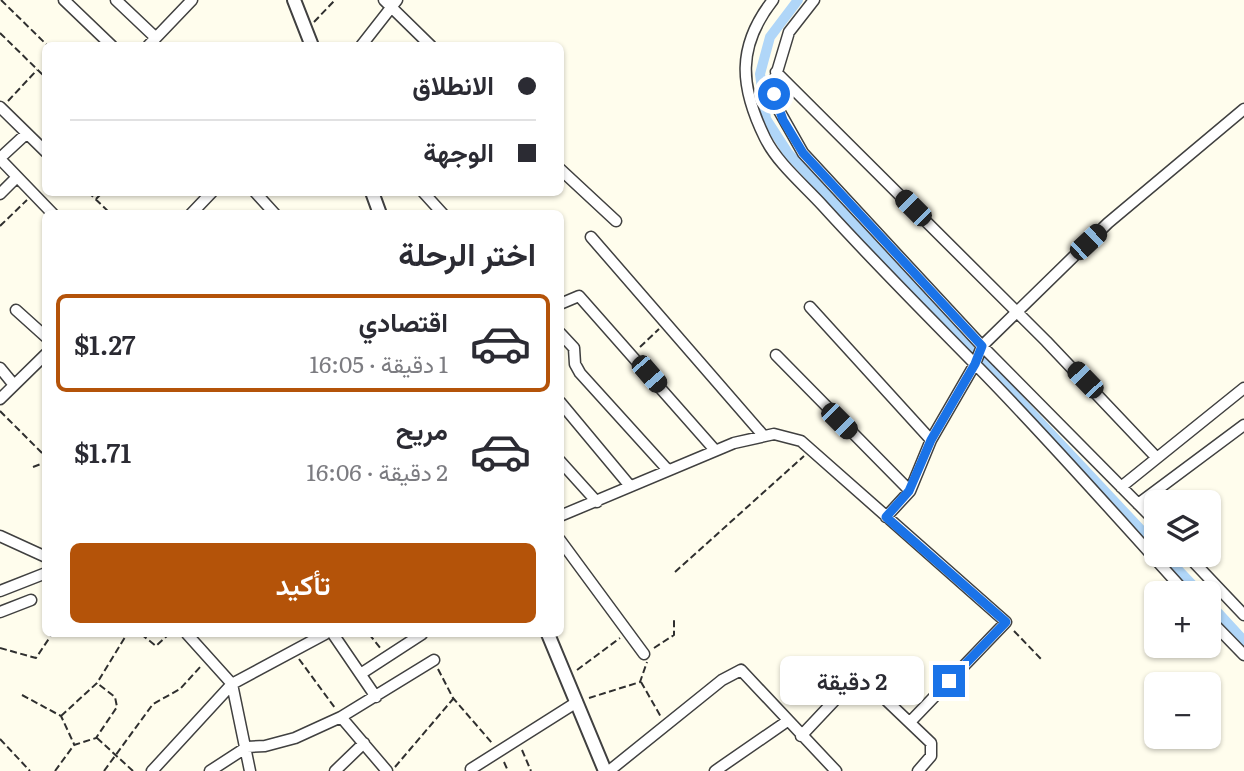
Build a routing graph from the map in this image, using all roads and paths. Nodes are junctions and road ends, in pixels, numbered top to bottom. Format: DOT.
graph roads {
  1 [pos="1,0"];
  2 [pos="64,0"];
  3 [pos="116,0"];
  4 [pos="294,0"];
  5 [pos="335,0"];
  6 [pos="773,0"];
  7 [pos="814,0"];
  8 [pos="188,1"];
  9 [pos="391,2"];
  10 [pos="306,31"];
  11 [pos="0,33"];
  12 [pos="151,41"];
  13 [pos="44,42"];
  14 [pos="108,42"];
  15 [pos="310,42"];
  16 [pos="363,42"];
  17 [pos="427,42"];
  18 [pos="37,70"];
  19 [pos="776,72"];
  20 [pos="42,74"];
  21 [pos="1,107"];
  22 [pos="1244,109"];
  23 [pos="26,134"];
  24 [pos="42,148"];
  25 [pos="0,159"];
  26 [pos="564,173"];
  27 [pos="17,177"];
  28 [pos="0,194"];
  29 [pos="33,194"];
  30 [pos="92,196"];
  31 [pos="100,196"];
  32 [pos="208,196"];
  33 [pos="259,196"];
  34 [pos="427,196"];
  35 [pos="96,200"];
  36 [pos="49,210"];
  37 [pos="107,210"];
  38 [pos="195,210"];
  39 [pos="271,210"];
  40 [pos="439,210"];
  41 [pos="616,221"];
  42 [pos="0,226"];
  43 [pos="592,237"];
  44 [pos="564,302"];
  45 [pos="810,307"];
  46 [pos="16,310"];
  47 [pos="1016,311"];
  48 [pos="666,321"];
  49 [pos="42,333"];
  50 [pos="564,337"];
  51 [pos="982,346"];
  52 [pos="776,355"];
  53 [pos="632,356"];
  54 [pos="42,358"];
  55 [pos="975,364"];
  56 [pos="0,369"];
  57 [pos="14,385"];
  58 [pos="1244,388"];
  59 [pos="0,399"];
  60 [pos="564,407"];
  61 [pos="0,411"];
  62 [pos="1244,425"];
  63 [pos="762,434"];
  64 [pos="931,440"];
  65 [pos="714,449"];
  66 [pos="812,449"];
  67 [pos="42,453"];
  68 [pos="1156,457"];
  69 [pos="42,464"];
  70 [pos="564,465"];
  71 [pos="33,467"];
  72 [pos="667,469"];
  73 [pos="630,486"];
  74 [pos="1121,487"];
  75 [pos="909,491"];
  76 [pos="597,502"];
  77 [pos="1138,504"];
  78 [pos="1144,510"];
  79 [pos="564,514"];
  80 [pos="886,517"];
  81 [pos="0,536"];
  82 [pos="564,546"];
  83 [pos="42,555"];
  84 [pos="1198,567"];
  85 [pos="675,572"];
  86 [pos="42,575"];
  87 [pos="1175,581"];
  88 [pos="0,591"];
  89 [pos="31,600"];
  90 [pos="0,612"];
  91 [pos="1244,615"];
  92 [pos="674,618"];
  93 [pos="1006,622"];
  94 [pos="1221,631"];
  95 [pos="626,633"];
  96 [pos="50,637"];
  97 [pos="125,637"];
  98 [pos="146,637"];
  99 [pos="166,637"];
  100 [pos="190,637"];
  101 [pos="319,637"];
  102 [pos="335,637"];
  103 [pos="371,637"];
  104 [pos="418,637"];
  105 [pos="549,637"];
  106 [pos="0,648"];
  107 [pos="292,650"];
  108 [pos="644,654"];
  109 [pos="1244,655"];
  110 [pos="209,657"];
  111 [pos="388,657"];
  112 [pos="1041,659"];
  113 [pos="434,660"];
  114 [pos="362,673"];
  115 [pos="566,678"];
  116 [pos="640,681"];
  117 [pos="97,683"];
  118 [pos="232,684"];
  119 [pos="22,695"];
  120 [pos="376,697"];
  121 [pos="453,698"];
  122 [pos="577,702"];
  123 [pos="61,716"];
  124 [pos="341,717"];
  125 [pos="911,721"];
  126 [pos="786,722"];
  127 [pos="665,723"];
  128 [pos="801,736"];
  129 [pos="96,737"];
  130 [pos="0,739"];
  131 [pos="517,740"];
  132 [pos="363,743"];
  133 [pos="74,745"];
  134 [pos="247,747"];
  135 [pos="499,750"];
  136 [pos="115,755"];
  137 [pos="471,769"];
  138 [pos="30,771"];
  139 [pos="55,771"];
  140 [pos="104,771"];
  141 [pos="133,771"];
  142 [pos="152,771"];
  143 [pos="209,771"];
  144 [pos="250,771"];
  145 [pos="335,771"];
  146 [pos="389,771"];
  147 [pos="531,771"];
  148 [pos="607,771"];
  149 [pos="715,771"];
  150 [pos="836,771"];
  151 [pos="918,771"];
  1 -- 13 [label="path"];
  2 -- 14 [label="street"];
  3 -- 12 [label="street"];
  4 -- 10 [label="street"];
  5 -- 10 [label="path"];
  6 -- 55 [label="street"];
  7 -- 19 [label="street"];
  8 -- 12 [label="street"];
  9 -- 16 [label="street"];
  9 -- 17 [label="street"];
  10 -- 15 [label="street"];
  11 -- 18 [label="path"];
  18 -- 20 [label="path"];
  18 -- 21 [label="path"];
  19 -- 47 [label="street"];
  19 -- 51 [label="street"];
  21 -- 23 [label="street"];
  22 -- 47 [label="street"];
  23 -- 24 [label="street"];
  23 -- 25 [label="street"];
  25 -- 27 [label="street"];
  26 -- 41 [label="street"];
  27 -- 28 [label="street"];
  27 -- 29 [label="street"];
  29 -- 36 [label="street"];
  29 -- 42 [label="path"];
  30 -- 35 [label="path"];
  31 -- 35 [label="path"];
  32 -- 38 [label="street"];
  33 -- 39 [label="street"];
  34 -- 40 [label="street"];
  35 -- 37 [label="path"];
  43 -- 48 [label="street"];
  44 -- 53 [label="street"];
  45 -- 64 [label="street"];
  46 -- 49 [label="street"];
  47 -- 51 [label="street"];
  47 -- 68 [label="street"];
  48 -- 53 [label="path"];
  48 -- 63 [label="street"];
  50 -- 72 [label="street"];
  51 -- 55 [label="street"];
  51 -- 74 [label="street"];
  52 -- 75 [label="street"];
  53 -- 65 [label="street"];
  54 -- 57 [label="street"];
  55 -- 64 [label="street"];
  55 -- 87 [label="street"];
  56 -- 57 [label="street"];
  57 -- 59 [label="street"];
  58 -- 68 [label="street"];
  60 -- 73 [label="street"];
  61 -- 67 [label="path"];
  62 -- 77 [label="street"];
  63 -- 65 [label="street"];
  63 -- 66 [label="street"];
  64 -- 75 [label="street"];
  65 -- 72 [label="street"];
  66 -- 80 [label="street"];
  66 -- 85 [label="path"];
  68 -- 74 [label="street"];
  69 -- 71 [label="path"];
  70 -- 76 [label="street"];
  72 -- 73 [label="street"];
  73 -- 76 [label="street"];
  74 -- 77 [label="street"];
  75 -- 80 [label="street"];
  76 -- 79 [label="street"];
  77 -- 78 [label="street"];
  80 -- 93 [label="street"];
  81 -- 83 [label="street"];
  82 -- 95 [label="street"];
  84 -- 91 [label="street"];
  86 -- 88 [label="street"];
  89 -- 90 [label="street"];
  92 -- 108 [label="path"];
  93 -- 112 [label="path"];
  93 -- 125 [label="street"];
  94 -- 109 [label="street"];
  95 -- 108 [label="street"];
  95 -- 115 [label="path"];
  96 -- 106 [label="path"];
  97 -- 117 [label="path"];
  98 -- 99 [label="path"];
  100 -- 110 [label="street"];
  101 -- 107 [label="street"];
  102 -- 114 [label="street"];
  103 -- 111 [label="path"];
  104 -- 111 [label="street"];
  105 -- 115 [label="street"];
  107 -- 118 [label="street"];
  107 -- 124 [label="path"];
  108 -- 116 [label="path"];
  110 -- 118 [label="street"];
  110 -- 136 [label="path"];
  111 -- 114 [label="street"];
  113 -- 120 [label="street"];
  113 -- 121 [label="path"];
  114 -- 120 [label="street"];
  115 -- 122 [label="street"];
  116 -- 122 [label="path"];
  116 -- 127 [label="path"];
  117 -- 123 [label="path"];
  117 -- 129 [label="path"];
  118 -- 134 [label="street"];
  118 -- 142 [label="street"];
  119 -- 123 [label="path"];
  120 -- 124 [label="street"];
  121 -- 135 [label="path"];
  121 -- 146 [label="path"];
  122 -- 131 [label="street"];
  122 -- 148 [label="street"];
  123 -- 133 [label="path"];
  124 -- 132 [label="street"];
  124 -- 134 [label="street"];
  125 -- 128 [label="street"];
  125 -- 151 [label="street"];
  126 -- 127 [label="street"];
  126 -- 128 [label="street"];
  126 -- 149 [label="street"];
  127 -- 148 [label="street"];
  128 -- 150 [label="street"];
  129 -- 133 [label="path"];
  129 -- 136 [label="path"];
  130 -- 138 [label="path"];
  131 -- 135 [label="street"];
  131 -- 147 [label="path"];
  132 -- 145 [label="street"];
  132 -- 146 [label="street"];
  133 -- 139 [label="path"];
  134 -- 143 [label="street"];
  134 -- 144 [label="street"];
  135 -- 137 [label="street"];
  136 -- 140 [label="path"];
  136 -- 141 [label="path"];
}
